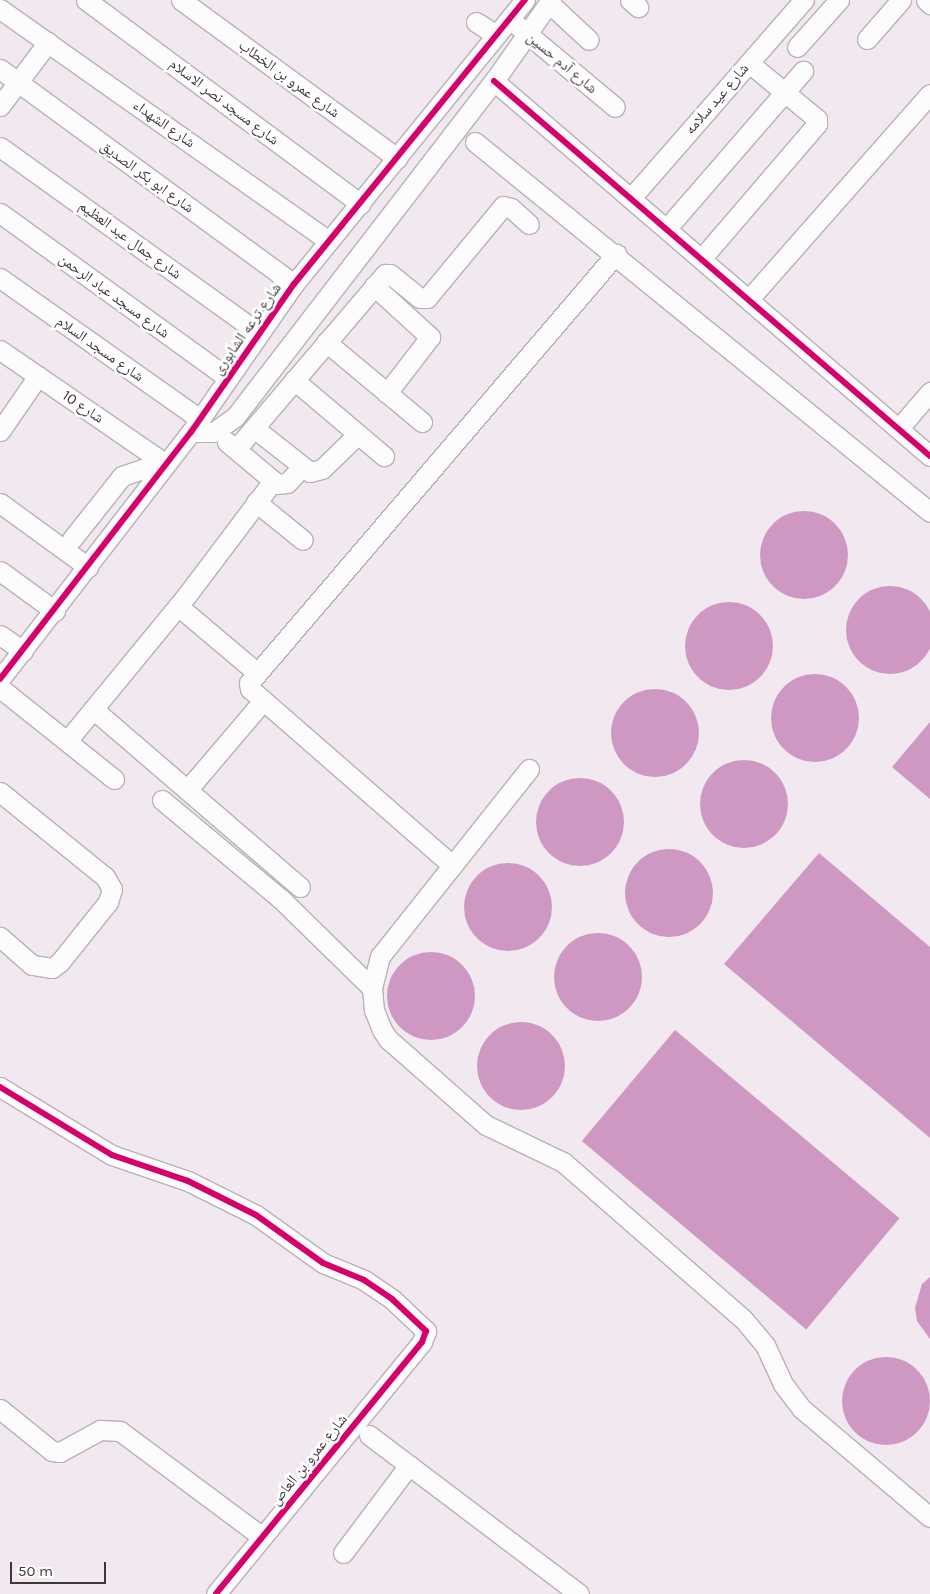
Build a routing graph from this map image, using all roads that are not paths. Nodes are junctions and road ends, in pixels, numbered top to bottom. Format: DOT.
graph roads {
  1 [pos="86,0"];
  2 [pos="181,0"];
  3 [pos="525,0"];
  4 [pos="804,0"];
  5 [pos="839,0"];
  6 [pos="901,0"];
  7 [pos="926,0"];
  8 [pos="550,1"];
  9 [pos="930,4"];
  10 [pos="0,9"];
  11 [pos="510,19"];
  12 [pos="476,22"];
  13 [pos="527,34"];
  14 [pos="496,35"];
  15 [pos="866,39"];
  16 [pos="590,40"];
  17 [pos="48,42"];
  18 [pos="798,48"];
  19 [pos="749,63"];
  20 [pos="0,69"];
  21 [pos="467,71"];
  22 [pos="802,71"];
  23 [pos="18,82"];
  24 [pos="492,84"];
  25 [pos="785,92"];
  26 [pos="930,94"];
  27 [pos="0,106"];
  28 [pos="615,107"];
  29 [pos="475,142"];
  30 [pos="0,146"];
  31 [pos="397,158"];
  32 [pos="631,198"];
  33 [pos="361,204"];
  34 [pos="0,213"];
  35 [pos="529,224"];
  36 [pos="667,228"];
  37 [pos="328,240"];
  38 [pos="616,254"];
  39 [pos="702,258"];
  40 [pos="0,278"];
  41 [pos="294,284"];
  42 [pos="374,286"];
  43 [pos="749,299"];
  44 [pos="259,333"];
  45 [pos="326,342"];
  46 [pos="0,350"];
  47 [pos="38,376"];
  48 [pos="228,378"];
  49 [pos="294,380"];
  50 [pos="930,392"];
  51 [pos="387,393"];
  52 [pos="422,422"];
  53 [pos="195,425"];
  54 [pos="254,428"];
  55 [pos="899,428"];
  56 [pos="0,431"];
  57 [pos="214,432"];
  58 [pos="358,434"];
  59 [pos="236,449"];
  60 [pos="384,456"];
  61 [pos="930,456"];
  62 [pos="165,463"];
  63 [pos="301,468"];
  64 [pos="272,481"];
  65 [pos="0,502"];
  66 [pos="256,502"];
  67 [pos="930,512"];
  68 [pos="72,539"];
  69 [pos="303,540"];
  70 [pos="88,567"];
  71 [pos="0,571"];
  72 [pos="182,600"];
  73 [pos="55,611"];
  74 [pos="0,634"];
  75 [pos="23,651"];
  76 [pos="256,672"];
  77 [pos="0,679"];
  78 [pos="0,688"];
  79 [pos="264,701"];
  80 [pos="93,709"];
  81 [pos="67,741"];
  82 [pos="529,769"];
  83 [pos="114,779"];
  84 [pos="188,789"];
  85 [pos="0,792"];
  86 [pos="162,800"];
  87 [pos="452,865"];
  88 [pos="300,887"];
  89 [pos="0,937"];
  90 [pos="372,988"];
  91 [pos="0,1087"];
  92 [pos="0,1409"];
  93 [pos="369,1435"];
  94 [pos="409,1465"];
  95 [pos="930,1517"];
  96 [pos="262,1537"];
  97 [pos="343,1553"];
  98 [pos="216,1594"];
  99 [pos="579,1594"];
  1 -- 33 [label="street, شارع مسجد نصر الاسلام"];
  2 -- 31 [label="street, شارع عمرو بن الخطاب"];
  3 -- 11 [label="street, شارع ترعه الشابورى"];
  4 -- 19 [label="street, شارع عيد سلامه"];
  5 -- 18 [label="street"];
  6 -- 15 [label="street"];
  7 -- 9 [label="street"];
  8 -- 13 [label="street"];
  8 -- 16 [label="street"];
  10 -- 17 [label="street, شارع الشهداء"];
  11 -- 13 [label="street, شارع آدم حسين"];
  11 -- 14 [label="street, شارع ترعه الشابورى"];
  12 -- 14 [label="street"];
  13 -- 24 [label="street"];
  13 -- 28 [label="street, شارع آدم حسين"];
  14 -- 21 [label="street, شارع ترعه الشابورى"];
  17 -- 23 [label="street"];
  17 -- 37 [label="street, شارع الشهداء"];
  19 -- 25 [label="street"];
  19 -- 32 [label="street, شارع عيد سلامه"];
  20 -- 23 [label="street, شارع ابو بكر الصديق"];
  21 -- 24 [label="street"];
  21 -- 31 [label="street, شارع ترعه الشابورى"];
  22 -- 25 [label="street"];
  23 -- 27 [label="street"];
  23 -- 41 [label="street, شارع ابو بكر الصديق"];
  24 -- 32 [label="street"];
  24 -- 57 [label="street"];
  25 -- 36 [label="street"];
  25 -- 39 [label="street"];
  26 -- 43 [label="street"];
  29 -- 38 [label="street"];
  30 -- 44 [label="street, شارع جمال عبد العظيم"];
  31 -- 33 [label="street, شارع ترعه الشابورى"];
  32 -- 36 [label="street"];
  33 -- 37 [label="street, شارع ترعه الشابورى"];
  34 -- 48 [label="street, شارع مسجد عباد الرحمن"];
  35 -- 42 [label="street"];
  36 -- 39 [label="street"];
  37 -- 41 [label="street, شارع ترعه الشابورى"];
  38 -- 67 [label="street"];
  38 -- 76 [label="street"];
  39 -- 43 [label="street"];
  40 -- 53 [label="street, شارع مسجد السلام"];
  41 -- 44 [label="street, شارع ترعه الشابورى"];
  42 -- 45 [label="street"];
  42 -- 51 [label="street"];
  43 -- 55 [label="street"];
  44 -- 48 [label="street, شارع ترعه الشابورى"];
  45 -- 49 [label="street"];
  45 -- 51 [label="street"];
  46 -- 47 [label="street, شارع 10"];
  47 -- 56 [label="street"];
  47 -- 62 [label="street, شارع 10"];
  48 -- 53 [label="street, شارع ترعه الشابورى"];
  49 -- 54 [label="street"];
  49 -- 58 [label="street"];
  50 -- 55 [label="street"];
  51 -- 52 [label="street"];
  53 -- 57 [label="street"];
  53 -- 62 [label="street, شارع ترعه الشابورى"];
  54 -- 59 [label="street"];
  54 -- 63 [label="street"];
  55 -- 61 [label="street"];
  57 -- 59 [label="street"];
  58 -- 60 [label="street"];
  58 -- 63 [label="street"];
  59 -- 64 [label="street"];
  62 -- 68 [label="street"];
  62 -- 70 [label="street, شارع ترعه الشابورى"];
  63 -- 64 [label="street"];
  64 -- 66 [label="street"];
  65 -- 70 [label="street"];
  66 -- 69 [label="street"];
  66 -- 72 [label="street"];
  70 -- 73 [label="street, شارع ترعه الشابورى"];
  71 -- 73 [label="street"];
  72 -- 76 [label="street"];
  72 -- 80 [label="street"];
  73 -- 75 [label="street, شارع ترعه الشابورى"];
  74 -- 75 [label="street"];
  75 -- 77 [label="street, شارع ترعه الشابورى"];
  76 -- 79 [label="street"];
  78 -- 81 [label="street"];
  79 -- 84 [label="street"];
  79 -- 87 [label="street"];
  80 -- 81 [label="street"];
  80 -- 84 [label="street"];
  81 -- 83 [label="street"];
  82 -- 87 [label="street"];
  84 -- 88 [label="street"];
  85 -- 89 [label="street"];
  86 -- 90 [label="street"];
  87 -- 90 [label="street"];
  90 -- 95 [label="street"];
  91 -- 96 [label="street, شارع عمرو بن العاص"];
  92 -- 96 [label="street"];
  93 -- 94 [label="street"];
  94 -- 97 [label="street"];
  94 -- 99 [label="street"];
  96 -- 98 [label="street, شارع عمرو بن العاص"];
}
